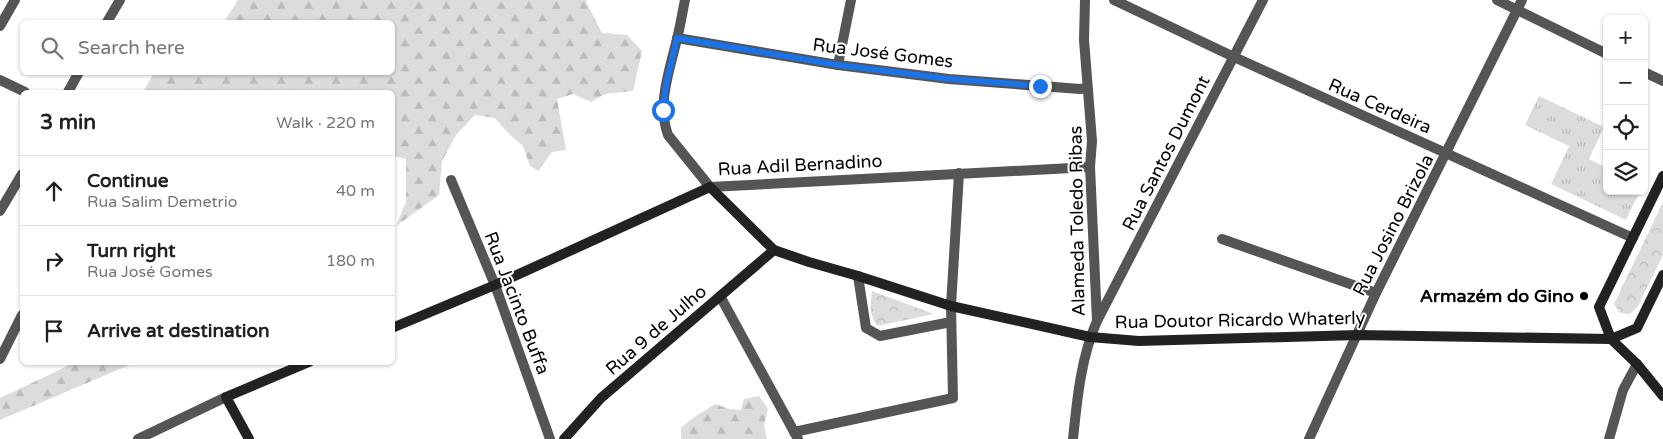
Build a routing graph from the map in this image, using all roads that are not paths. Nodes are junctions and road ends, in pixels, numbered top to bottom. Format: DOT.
graph roads {
  1 [pos="15,0"];
  2 [pos="120,0"];
  3 [pos="685,0"];
  4 [pos="850,0"];
  5 [pos="1085,0"];
  6 [pos="1114,0"];
  7 [pos="1263,0"];
  8 [pos="1497,0"];
  9 [pos="1522,0"];
  10 [pos="1517,10"];
  11 [pos="108,20"];
  12 [pos="0,26"];
  13 [pos="677,38"];
  14 [pos="1603,52"];
  15 [pos="1234,57"];
  16 [pos="838,65"];
  17 [pos="1648,74"];
  18 [pos="77,75"];
  19 [pos="0,80"];
  20 [pos="1663,82"];
  21 [pos="1087,88"];
  22 [pos="21,90"];
  23 [pos="69,90"];
  24 [pos="1446,154"];
  25 [pos="1090,167"];
  26 [pos="960,173"];
  27 [pos="1663,176"];
  28 [pos="451,180"];
  29 [pos="710,186"];
  30 [pos="19,189"];
  31 [pos="0,211"];
  32 [pos="1633,238"];
  33 [pos="1222,239"];
  34 [pos="774,250"];
  35 [pos="1663,275"];
  36 [pos="858,276"];
  37 [pos="495,285"];
  38 [pos="1376,293"];
  39 [pos="720,296"];
  40 [pos="951,306"];
  41 [pos="20,319"];
  42 [pos="1097,321"];
  43 [pos="951,322"];
  44 [pos="395,327"];
  45 [pos="1358,335"];
  46 [pos="1090,336"];
  47 [pos="1611,339"];
  48 [pos="0,360"];
  49 [pos="1637,364"];
  50 [pos="302,365"];
  51 [pos="1663,396"];
  52 [pos="226,397"];
  53 [pos="796,436"];
  54 [pos="138,439"];
  55 [pos="250,439"];
  56 [pos="550,439"];
  57 [pos="564,439"];
  58 [pos="1073,439"];
  59 [pos="1309,439"];
  60 [pos="1609,439"];
  1 -- 12 [label="street"];
  2 -- 11 [label="street"];
  3 -- 13 [label="street"];
  4 -- 16 [label="street"];
  5 -- 21 [label="street, Alameda Toledo Ribas"];
  6 -- 15 [label="street, Rua Cerdeira"];
  7 -- 15 [label="street, Rua Santos Dumont"];
  8 -- 10 [label="street"];
  9 -- 10 [label="street, Rua Josino Brizola"];
  10 -- 14 [label="street"];
  10 -- 24 [label="street, Rua Josino Brizola"];
  13 -- 16 [label="street, Rua José Gomes"];
  13 -- 29 [label="street"];
  15 -- 24 [label="street, Rua Cerdeira"];
  15 -- 42 [label="street, Rua Santos Dumont"];
  16 -- 21 [label="street, Rua José Gomes"];
  17 -- 20 [label="street"];
  18 -- 23 [label="street"];
  19 -- 22 [label="street"];
  21 -- 25 [label="street, Alameda Toledo Ribas"];
  24 -- 32 [label="street, Rua Cerdeira"];
  24 -- 38 [label="street, Rua Josino Brizola"];
  25 -- 26 [label="street, Rua Adil Bernadino"];
  25 -- 42 [label="street, Alameda Toledo Ribas"];
  26 -- 29 [label="street, Rua Adil Bernadino"];
  26 -- 40 [label="street"];
  27 -- 32 [label="main road"];
  28 -- 37 [label="street, Rua Jacinto Buffa"];
  29 -- 34 [label="main road"];
  29 -- 37 [label="main road, Rua Adil Bernadino"];
  30 -- 31 [label="street"];
  32 -- 47 [label="main road"];
  33 -- 38 [label="street"];
  34 -- 36 [label="main road, Rua Doutor Ricardo Whaterly"];
  34 -- 39 [label="main road, Rua 9 de Julho"];
  35 -- 47 [label="main road"];
  36 -- 40 [label="main road, Rua Doutor Ricardo Whaterly"];
  36 -- 43 [label="street"];
  37 -- 44 [label="main road, Rua Adil Bernadino"];
  37 -- 56 [label="street, Rua Jacinto Buffa"];
  38 -- 45 [label="street, Rua Josino Brizola"];
  39 -- 53 [label="street"];
  39 -- 57 [label="main road, Rua 9 de Julho"];
  40 -- 43 [label="street"];
  40 -- 46 [label="main road, Rua Doutor Ricardo Whaterly"];
  41 -- 48 [label="street"];
  42 -- 46 [label="street, Alameda Toledo Ribas"];
  43 -- 53 [label="street"];
  45 -- 46 [label="main road, Rua Doutor Ricardo Whaterly"];
  45 -- 47 [label="main road, Rua Doutor Ricardo Whaterly"];
  45 -- 59 [label="street, Rua Josino Brizola"];
  46 -- 58 [label="street, Alameda Toledo Ribas"];
  47 -- 49 [label="main road"];
  49 -- 51 [label="main road"];
  49 -- 60 [label="street"];
  50 -- 52 [label="main road"];
  52 -- 54 [label="street"];
  52 -- 55 [label="main road"];
}
